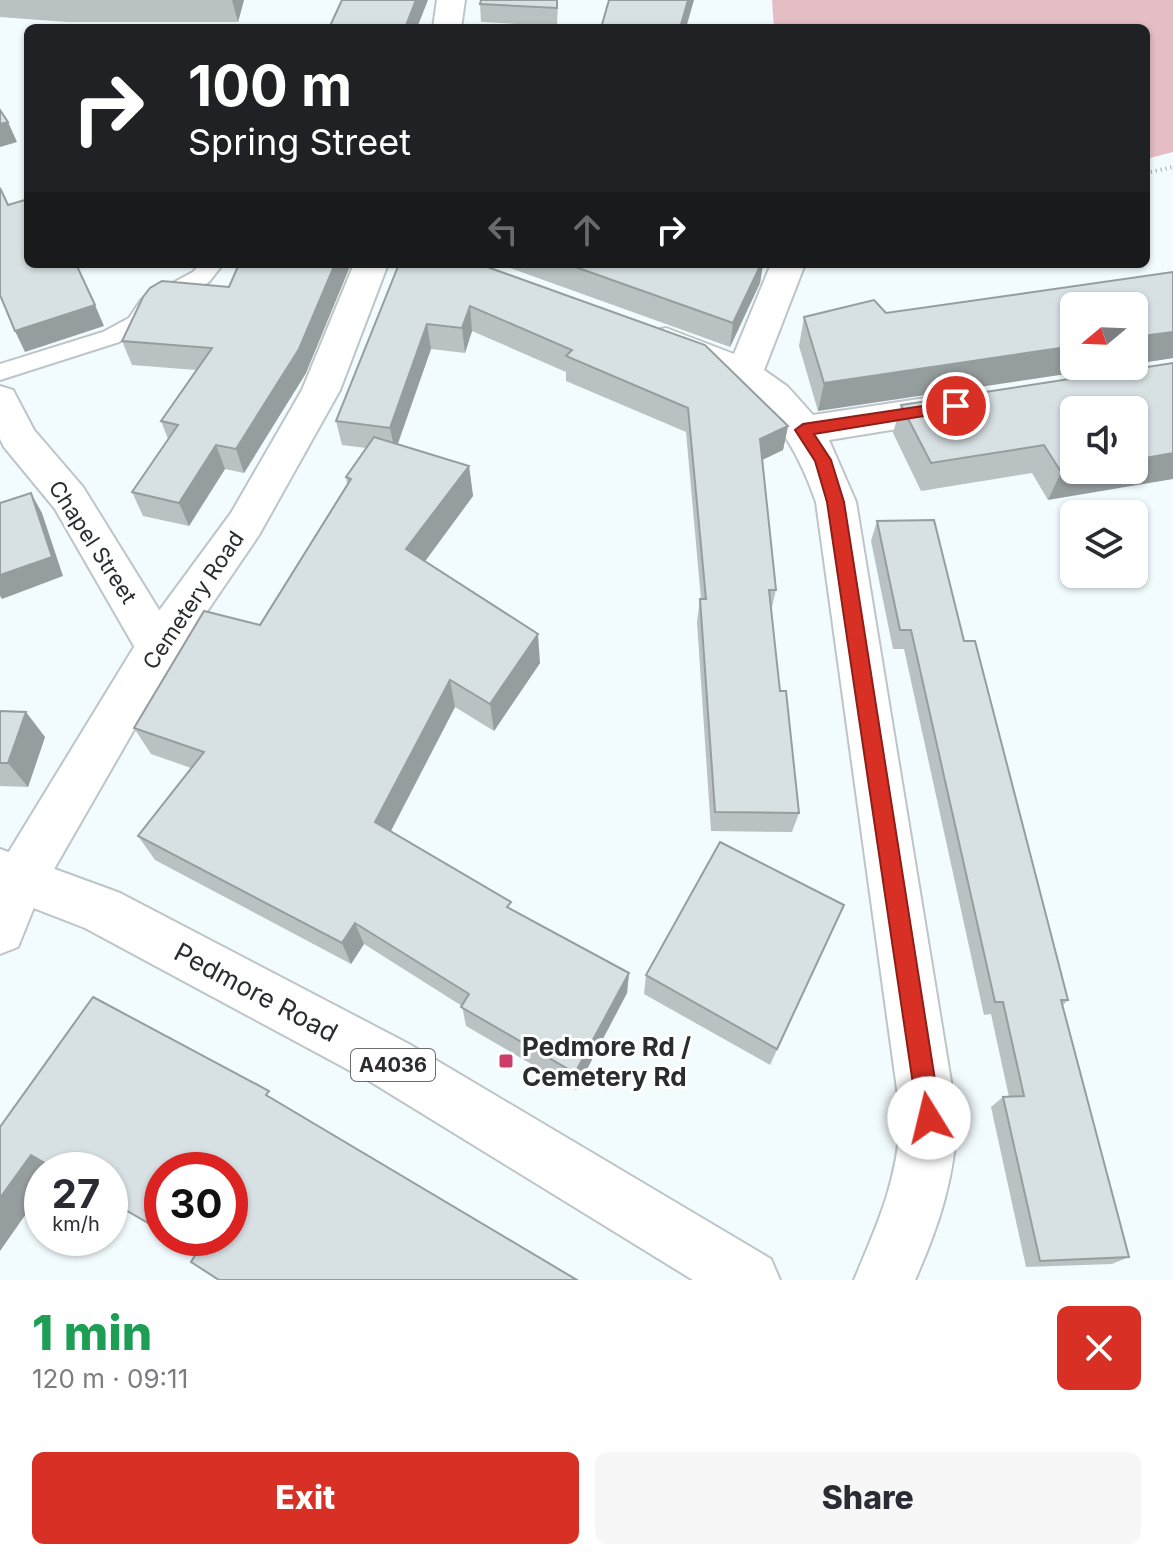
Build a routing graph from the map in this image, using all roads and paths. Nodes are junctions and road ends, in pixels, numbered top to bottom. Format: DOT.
graph roads {
  1 [pos="451,0"];
  2 [pos="448,24"];
  3 [pos="1173,167"];
  4 [pos="1150,172"];
  5 [pos="209,268"];
  6 [pos="369,268"];
  7 [pos="786,268"];
  8 [pos="630,326"];
  9 [pos="0,372"];
  10 [pos="744,374"];
  11 [pos="0,399"];
  12 [pos="986,402"];
  13 [pos="803,430"];
  14 [pos="158,647"];
  15 [pos="10,876"];
  16 [pos="0,929"];
  17 [pos="750,1280"];
  18 [pos="884,1280"];
  1 -- 2 [label="main road"];
  3 -- 4 [label="path"];
  5 -- 9 [label="lane"];
  6 -- 14 [label="main road, Cemetery Road"];
  7 -- 10 [label="main road"];
  8 -- 10 [label="main road"];
  10 -- 13 [label="main road"];
  11 -- 14 [label="main road, Chapel Street"];
  12 -- 13 [label="main road"];
  13 -- 18 [label="main road"];
  14 -- 15 [label="main road, Cemetery Road"];
  15 -- 16 [label="main road, Cemetery Road"];
  15 -- 17 [label="main road, Pedmore Road / A4036"];
}
